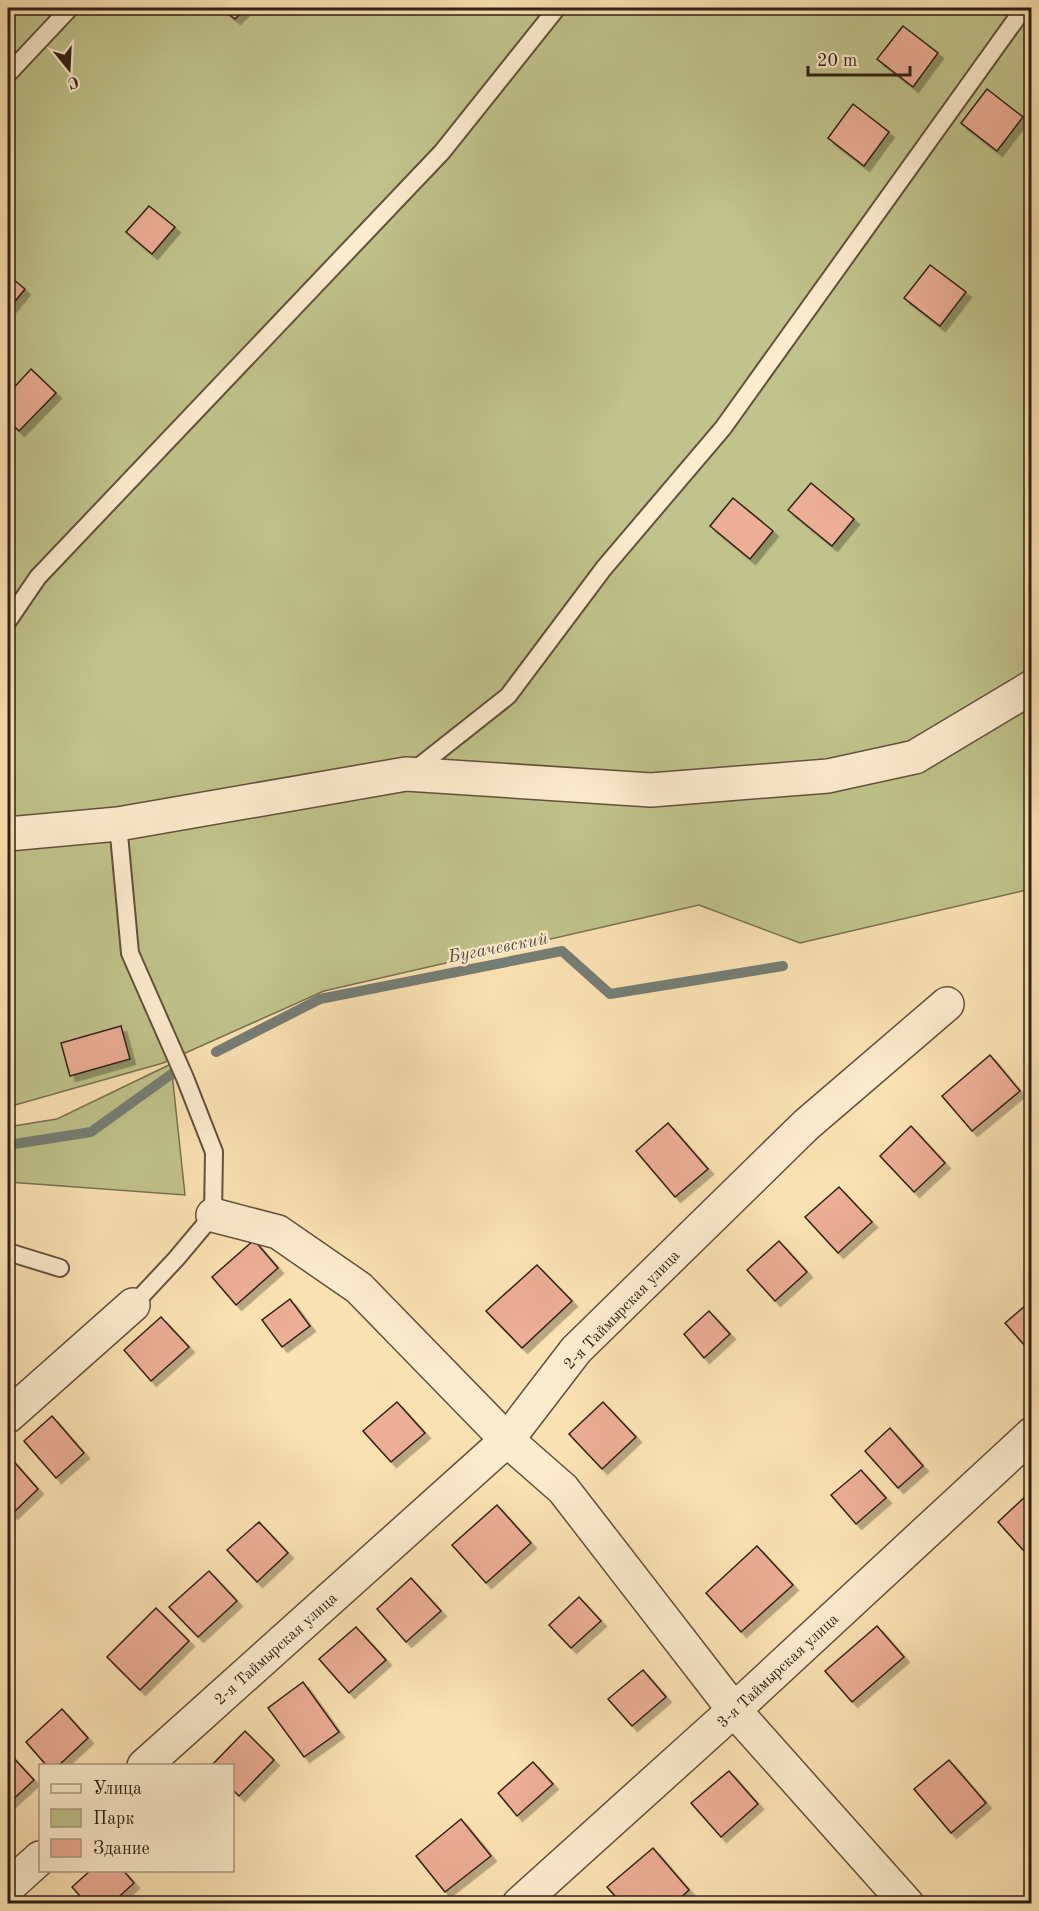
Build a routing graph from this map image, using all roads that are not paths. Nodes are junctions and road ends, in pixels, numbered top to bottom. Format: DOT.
graph roads {
  1 [pos="70,8"];
  2 [pos="557,8"];
  3 [pos="1024,8"];
  4 [pos="8,74"];
  5 [pos="8,621"];
  6 [pos="1032,687"];
  7 [pos="410,774"];
  8 [pos="118,824"];
  9 [pos="8,834"];
  10 [pos="947,1004"];
  11 [pos="213,1215"];
  12 [pos="8,1252"];
  13 [pos="60,1268"];
  14 [pos="133,1305"];
  15 [pos="8,1416"];
  16 [pos="1032,1434"];
  17 [pos="507,1440"];
  18 [pos="734,1710"];
  19 [pos="146,1764"];
  20 [pos="39,1859"];
  21 [pos="8,1887"];
  22 [pos="519,1904"];
  23 [pos="907,1904"];
  1 -- 4 [label="lane"];
  2 -- 5 [label="lane"];
  3 -- 7 [label="lane"];
  6 -- 7 [label="street"];
  7 -- 8 [label="street"];
  8 -- 9 [label="street"];
  8 -- 11 [label="lane"];
  10 -- 17 [label="street, 2-я Таймырская улица"];
  11 -- 14 [label="lane"];
  11 -- 17 [label="street"];
  12 -- 13 [label="lane"];
  14 -- 15 [label="street"];
  16 -- 18 [label="street, 3-я Таймырская улица"];
  17 -- 18 [label="street"];
  17 -- 19 [label="street, 2-я Таймырская улица"];
  18 -- 22 [label="street, 3-я Таймырская улица"];
  18 -- 23 [label="street"];
  20 -- 21 [label="street"];
}
